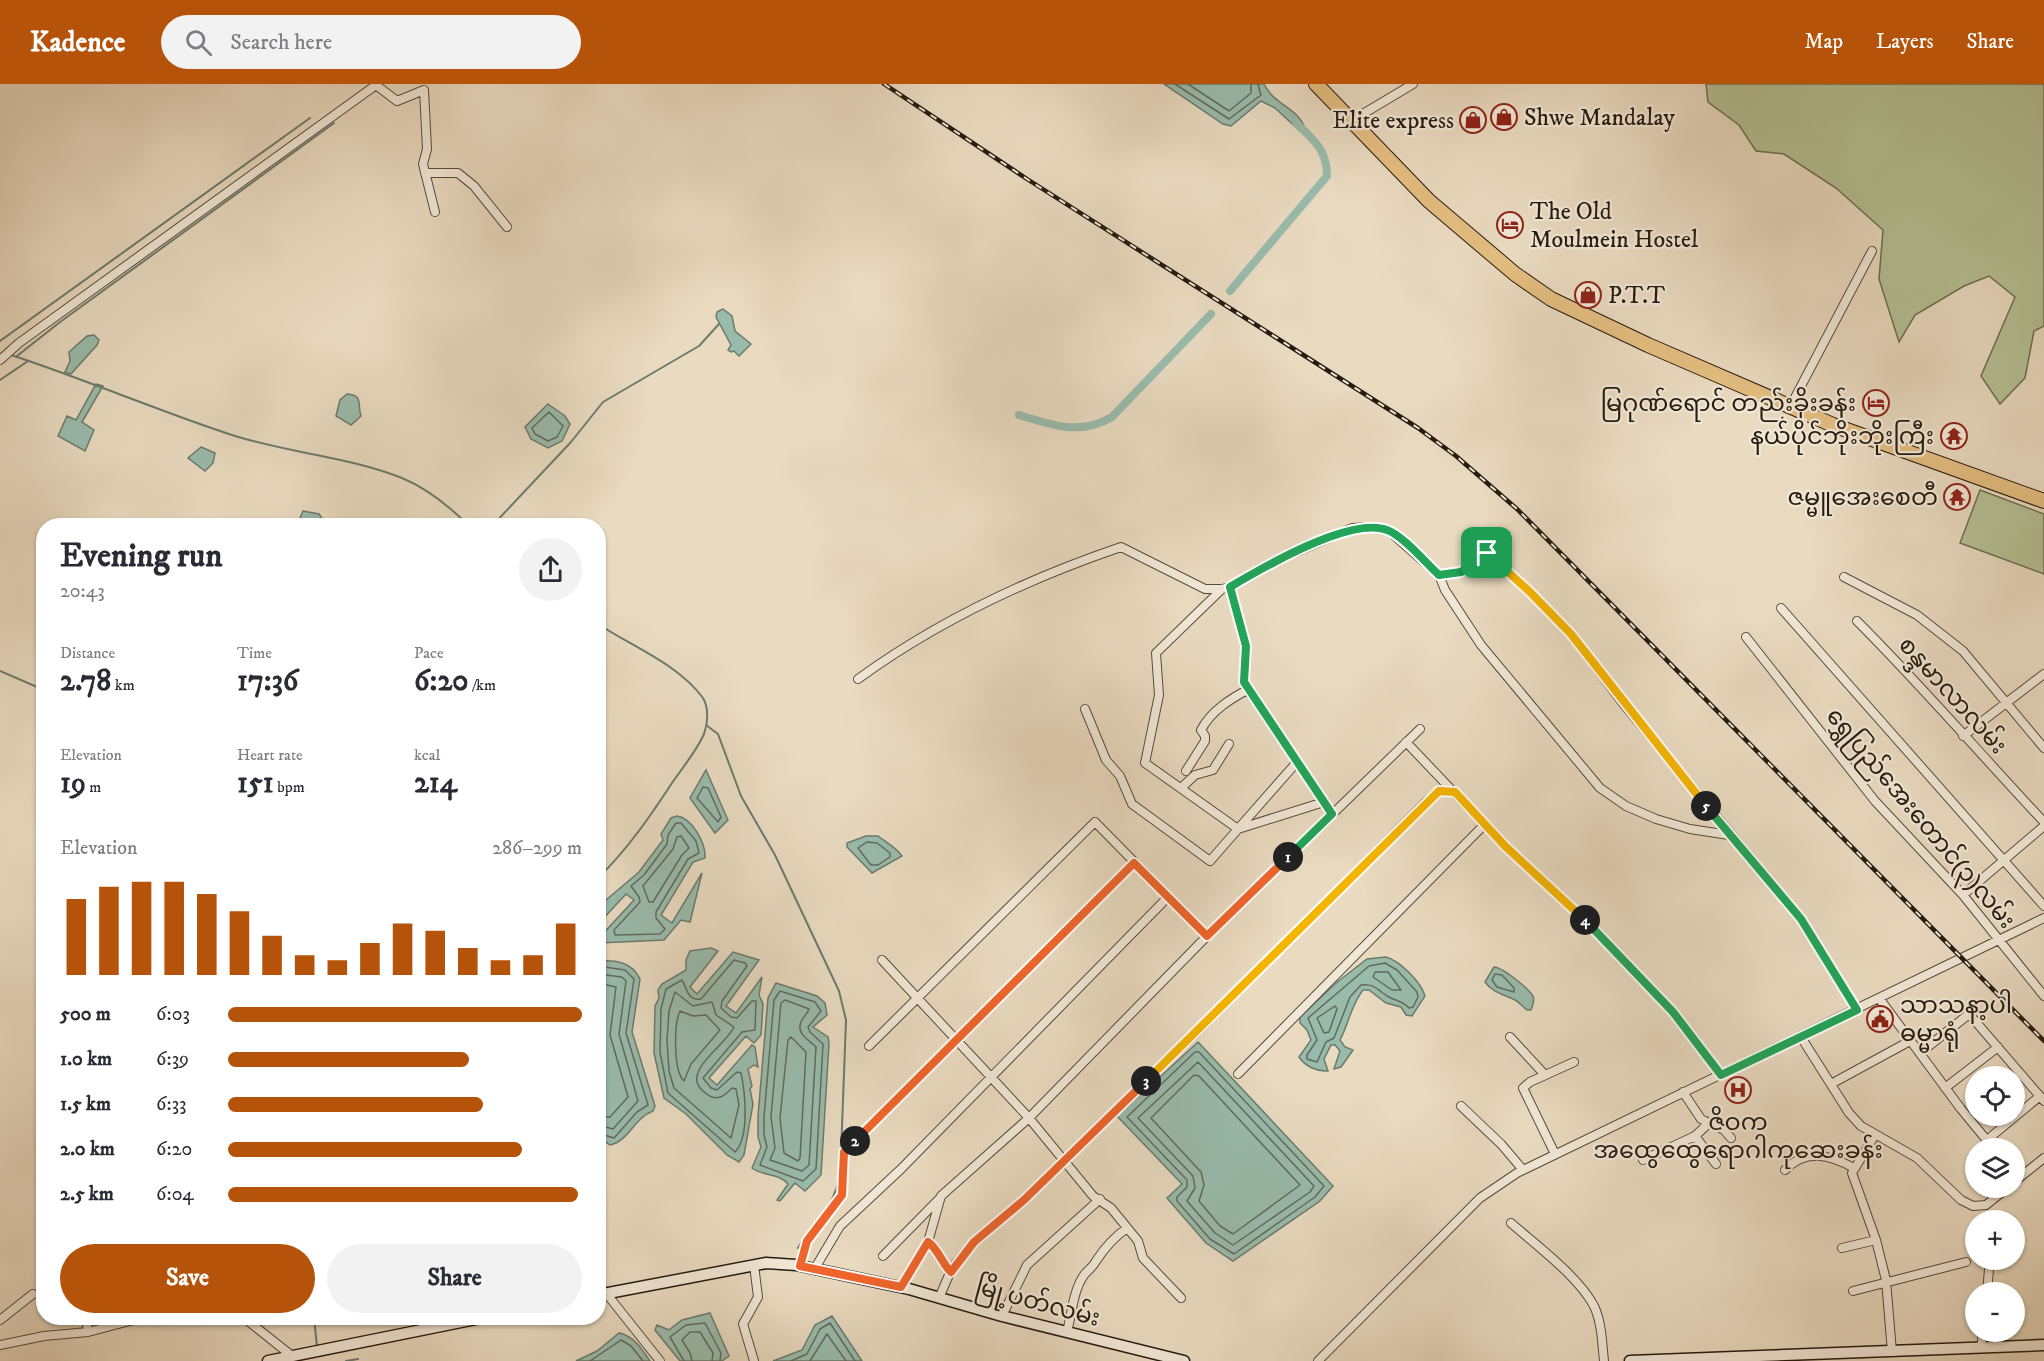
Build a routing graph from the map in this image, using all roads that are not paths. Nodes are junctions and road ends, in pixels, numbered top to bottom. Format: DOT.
graph roads {
  1 [pos="1316,84"];
  2 [pos="1413,84"];
  3 [pos="424,87"];
  4 [pos="1352,121"];
  5 [pos="425,173"];
  6 [pos="435,212"];
  7 [pos="507,227"];
  8 [pos="1872,250"];
  9 [pos="0,360"];
  10 [pos="1790,407"];
  11 [pos="2044,501"];
  12 [pos="1479,546"];
  13 [pos="1487,553"];
  14 [pos="1439,575"];
  15 [pos="1844,577"];
  16 [pos="1226,588"];
  17 [pos="1781,608"];
  18 [pos="1857,621"];
  19 [pos="1746,637"];
  20 [pos="2044,674"];
  21 [pos="858,679"];
  22 [pos="1249,689"];
  23 [pos="2006,703"];
  24 [pos="1085,709"];
  25 [pos="1420,729"];
  26 [pos="1963,736"];
  27 [pos="1406,742"];
  28 [pos="2043,743"];
  29 [pos="1229,744"];
  30 [pos="1297,762"];
  31 [pos="1186,771"];
  32 [pos="1180,788"];
  33 [pos="1455,792"];
  34 [pos="1324,802"];
  35 [pos="1332,814"];
  36 [pos="2044,824"];
  37 [pos="1484,825"];
  38 [pos="1238,829"];
  39 [pos="1729,835"];
  40 [pos="2004,859"];
  41 [pos="1134,863"];
  42 [pos="1963,895"];
  43 [pos="1167,897"];
  44 [pos="2044,906"];
  45 [pos="2044,918"];
  46 [pos="1207,936"];
  47 [pos="2000,940"];
  48 [pos="882,960"];
  49 [pos="2044,996"];
  50 [pos="1879,998"];
  51 [pos="917,999"];
  52 [pos="1857,1010"];
  53 [pos="1510,1037"];
  54 [pos="1801,1037"];
  55 [pos="954,1040"];
  56 [pos="1910,1041"];
  57 [pos="869,1046"];
  58 [pos="1998,1047"];
  59 [pos="1920,1053"];
  60 [pos="1574,1062"];
  61 [pos="1238,1074"];
  62 [pos="1545,1075"];
  63 [pos="1721,1075"];
  64 [pos="992,1076"];
  65 [pos="1831,1084"];
  66 [pos="1945,1088"];
  67 [pos="1683,1092"];
  68 [pos="2042,1099"];
  69 [pos="1461,1106"];
  70 [pos="1029,1118"];
  71 [pos="1709,1123"];
  72 [pos="1695,1136"];
  73 [pos="1875,1136"];
  74 [pos="1731,1137"];
  75 [pos="1985,1138"];
  76 [pos="1990,1138"];
  77 [pos="1555,1154"];
  78 [pos="1643,1160"];
  79 [pos="2043,1160"];
  80 [pos="1064,1161"];
  81 [pos="1716,1164"];
  82 [pos="1854,1168"];
  83 [pos="1523,1170"];
  84 [pos="1785,1170"];
  85 [pos="2025,1174"];
  86 [pos="941,1196"];
  87 [pos="1995,1198"];
  88 [pos="1100,1199"];
  89 [pos="1511,1223"];
  90 [pos="1127,1228"];
  91 [pos="1876,1240"];
  92 [pos="928,1242"];
  93 [pos="1842,1248"];
  94 [pos="883,1256"];
  95 [pos="1965,1262"];
  96 [pos="754,1265"];
  97 [pos="800,1266"];
  98 [pos="815,1268"];
  99 [pos="951,1272"];
  100 [pos="1886,1283"];
  101 [pos="901,1287"];
  102 [pos="1853,1291"];
  103 [pos="606,1293"];
  104 [pos="33,1294"];
  105 [pos="939,1298"];
  106 [pos="1181,1298"];
  107 [pos="606,1299"];
  108 [pos="1002,1316"];
  109 [pos="0,1320"];
  110 [pos="87,1325"];
  111 [pos="115,1325"];
  112 [pos="253,1325"];
  113 [pos="446,1325"];
  114 [pos="88,1332"];
  115 [pos="1067,1332"];
  116 [pos="1982,1342"];
  117 [pos="0,1345"];
  118 [pos="2042,1347"];
  119 [pos="1982,1348"];
  120 [pos="1892,1352"];
  121 [pos="292,1356"];
  122 [pos="268,1361"];
  123 [pos="660,1361"];
  124 [pos="754,1361"];
  125 [pos="1184,1361"];
  126 [pos="1318,1361"];
  127 [pos="1604,1361"];
  128 [pos="1630,1361"];
  1 -- 4 [label="highway"];
  2 -- 4 [label="street"];
  3 -- 5 [label="street"];
  3 -- 9 [label="street"];
  4 -- 10 [label="highway"];
  5 -- 6 [label="street"];
  5 -- 7 [label="street"];
  8 -- 10 [label="street"];
  10 -- 11 [label="highway"];
  12 -- 13 [label="street"];
  13 -- 14 [label="street"];
  13 -- 39 [label="street"];
  14 -- 16 [label="street"];
  14 -- 39 [label="street"];
  15 -- 23 [label="street"];
  16 -- 21 [label="street"];
  16 -- 22 [label="street"];
  16 -- 32 [label="street"];
  17 -- 40 [label="street"];
  18 -- 26 [label="street, စန္ဒမာလာလမ်း"];
  19 -- 42 [label="street, ရွှေပြည်အေးတောင်(၃)လမ်း"];
  20 -- 23 [label="street"];
  22 -- 30 [label="street"];
  22 -- 31 [label="street"];
  23 -- 26 [label="street"];
  23 -- 28 [label="street"];
  24 -- 38 [label="street"];
  25 -- 27 [label="street"];
  26 -- 36 [label="street, စန္ဒမာလာလမ်း"];
  27 -- 33 [label="street"];
  27 -- 35 [label="street"];
  29 -- 32 [label="street"];
  30 -- 34 [label="street"];
  30 -- 38 [label="street"];
  32 -- 38 [label="street"];
  33 -- 37 [label="street"];
  33 -- 80 [label="street"];
  34 -- 35 [label="street"];
  34 -- 38 [label="street"];
  35 -- 46 [label="street"];
  36 -- 40 [label="street"];
  37 -- 61 [label="street"];
  37 -- 63 [label="street"];
  39 -- 52 [label="street"];
  40 -- 42 [label="street"];
  40 -- 44 [label="street"];
  41 -- 43 [label="street"];
  41 -- 51 [label="street"];
  41 -- 55 [label="street"];
  42 -- 47 [label="street, ရွှေပြည်အေးတောင်(၃)လမ်း"];
  43 -- 46 [label="street"];
  43 -- 64 [label="street"];
  45 -- 47 [label="street"];
  46 -- 70 [label="street"];
  47 -- 49 [label="street, ရွှေပြည်အေးတောင်(၃)လမ်း"];
  47 -- 50 [label="street"];
  48 -- 51 [label="street"];
  50 -- 52 [label="street"];
  50 -- 56 [label="street"];
  51 -- 55 [label="street"];
  51 -- 57 [label="street"];
  52 -- 54 [label="street"];
  53 -- 62 [label="street"];
  54 -- 63 [label="street"];
  54 -- 65 [label="street"];
  55 -- 64 [label="street"];
  55 -- 97 [label="street"];
  56 -- 59 [label="street"];
  56 -- 65 [label="street"];
  58 -- 59 [label="street"];
  58 -- 66 [label="street"];
  58 -- 68 [label="street"];
  59 -- 66 [label="street"];
  60 -- 62 [label="street"];
  62 -- 77 [label="street"];
  63 -- 67 [label="street"];
  64 -- 70 [label="street"];
  64 -- 98 [label="street"];
  65 -- 73 [label="street"];
  66 -- 75 [label="street"];
  67 -- 71 [label="street"];
  67 -- 77 [label="street"];
  68 -- 76 [label="street"];
  69 -- 83 [label="street"];
  70 -- 80 [label="street"];
  70 -- 86 [label="street"];
  71 -- 72 [label="street"];
  71 -- 74 [label="street"];
  72 -- 78 [label="street"];
  72 -- 81 [label="street"];
  73 -- 82 [label="street"];
  73 -- 87 [label="street"];
  77 -- 83 [label="street"];
  79 -- 85 [label="street"];
  80 -- 88 [label="street"];
  80 -- 99 [label="street"];
  82 -- 84 [label="street"];
  82 -- 91 [label="street"];
  83 -- 126 [label="street"];
  86 -- 92 [label="street"];
  86 -- 94 [label="street"];
  88 -- 90 [label="street"];
  88 -- 108 [label="street"];
  89 -- 127 [label="street"];
  90 -- 106 [label="street"];
  90 -- 115 [label="street"];
  91 -- 93 [label="street"];
  91 -- 100 [label="street"];
  92 -- 99 [label="street"];
  92 -- 101 [label="street"];
  95 -- 100 [label="street"];
  96 -- 97 [label="main road, မြို့ပတ်လမ်း"];
  96 -- 103 [label="main road, မြို့ပတ်လမ်း"];
  96 -- 124 [label="street"];
  97 -- 98 [label="main road, မြို့ပတ်လမ်း"];
  98 -- 101 [label="main road, မြို့ပတ်လမ်း"];
  99 -- 105 [label="street"];
  100 -- 102 [label="street"];
  100 -- 120 [label="street"];
  101 -- 105 [label="main road, မြို့ပတ်လမ်း"];
  104 -- 109 [label="street"];
  105 -- 108 [label="main road, မြို့ပတ်လမ်း"];
  107 -- 123 [label="street"];
  108 -- 115 [label="main road, မြို့ပတ်လမ်း"];
  110 -- 114 [label="street"];
  111 -- 114 [label="street"];
  112 -- 121 [label="street"];
  113 -- 121 [label="main road"];
  114 -- 117 [label="street"];
  115 -- 125 [label="main road, မြို့ပတ်လမ်း"];
  116 -- 119 [label="street"];
  118 -- 119 [label="main road"];
  119 -- 120 [label="main road"];
  120 -- 128 [label="main road"];
  121 -- 122 [label="main road"];
}
